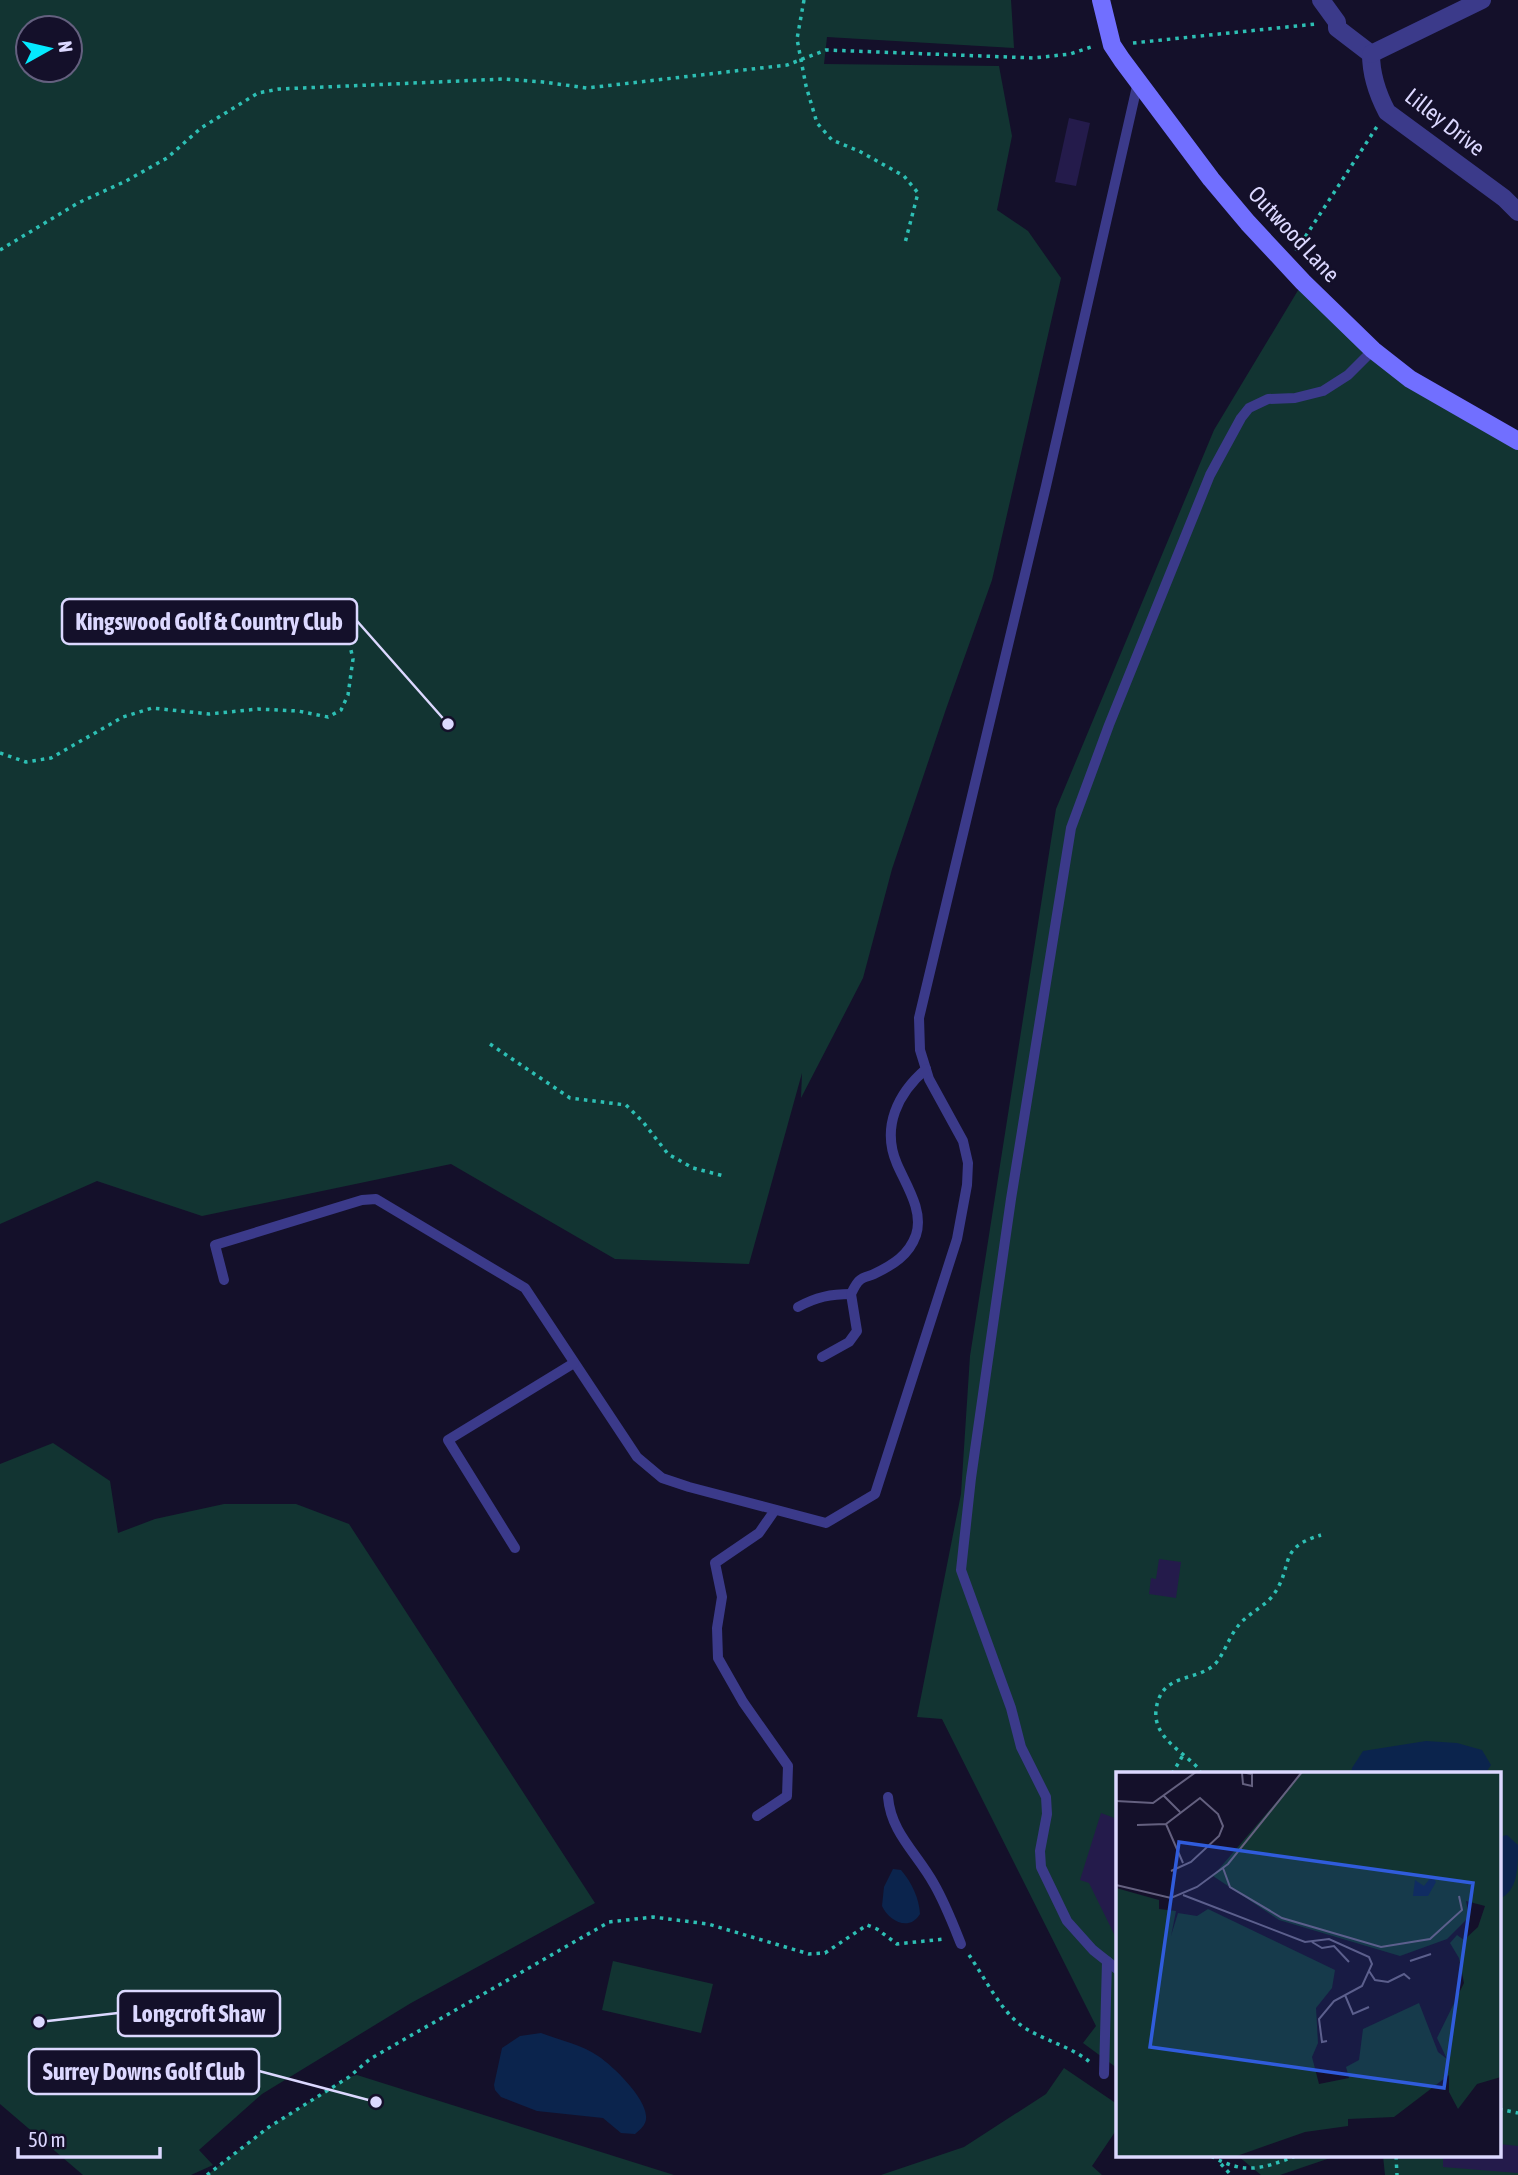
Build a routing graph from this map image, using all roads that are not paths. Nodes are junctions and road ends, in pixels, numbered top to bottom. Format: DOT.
graph roads {
  1 [pos="1101,0"];
  2 [pos="1321,0"];
  3 [pos="1482,0"];
  4 [pos="1371,54"];
  5 [pos="1138,82"];
  6 [pos="1518,212"];
  7 [pos="1373,350"];
  8 [pos="1518,441"];
  9 [pos="926,1069"];
  10 [pos="224,1280"];
  11 [pos="850,1294"];
  12 [pos="798,1307"];
  13 [pos="822,1357"];
  14 [pos="574,1363"];
  15 [pos="775,1510"];
  16 [pos="515,1548"];
  17 [pos="888,1797"];
  18 [pos="757,1816"];
  19 [pos="961,1944"];
  20 [pos="1107,1961"];
  21 [pos="1116,1968"];
  22 [pos="1104,2074"];
  1 -- 5 [label="main road, Outwood Lane"];
  2 -- 4 [label="street"];
  3 -- 4 [label="street"];
  4 -- 6 [label="street, Lilley Drive"];
  5 -- 7 [label="main road, Outwood Lane"];
  5 -- 9 [label="lane"];
  7 -- 8 [label="main road, Outwood Lane"];
  7 -- 20 [label="lane"];
  9 -- 11 [label="lane"];
  9 -- 15 [label="lane"];
  10 -- 14 [label="lane"];
  11 -- 12 [label="lane"];
  11 -- 13 [label="lane"];
  14 -- 15 [label="lane"];
  14 -- 16 [label="lane"];
  15 -- 18 [label="lane"];
  17 -- 19 [label="lane"];
  20 -- 21 [label="lane"];
  20 -- 22 [label="lane"];
}
